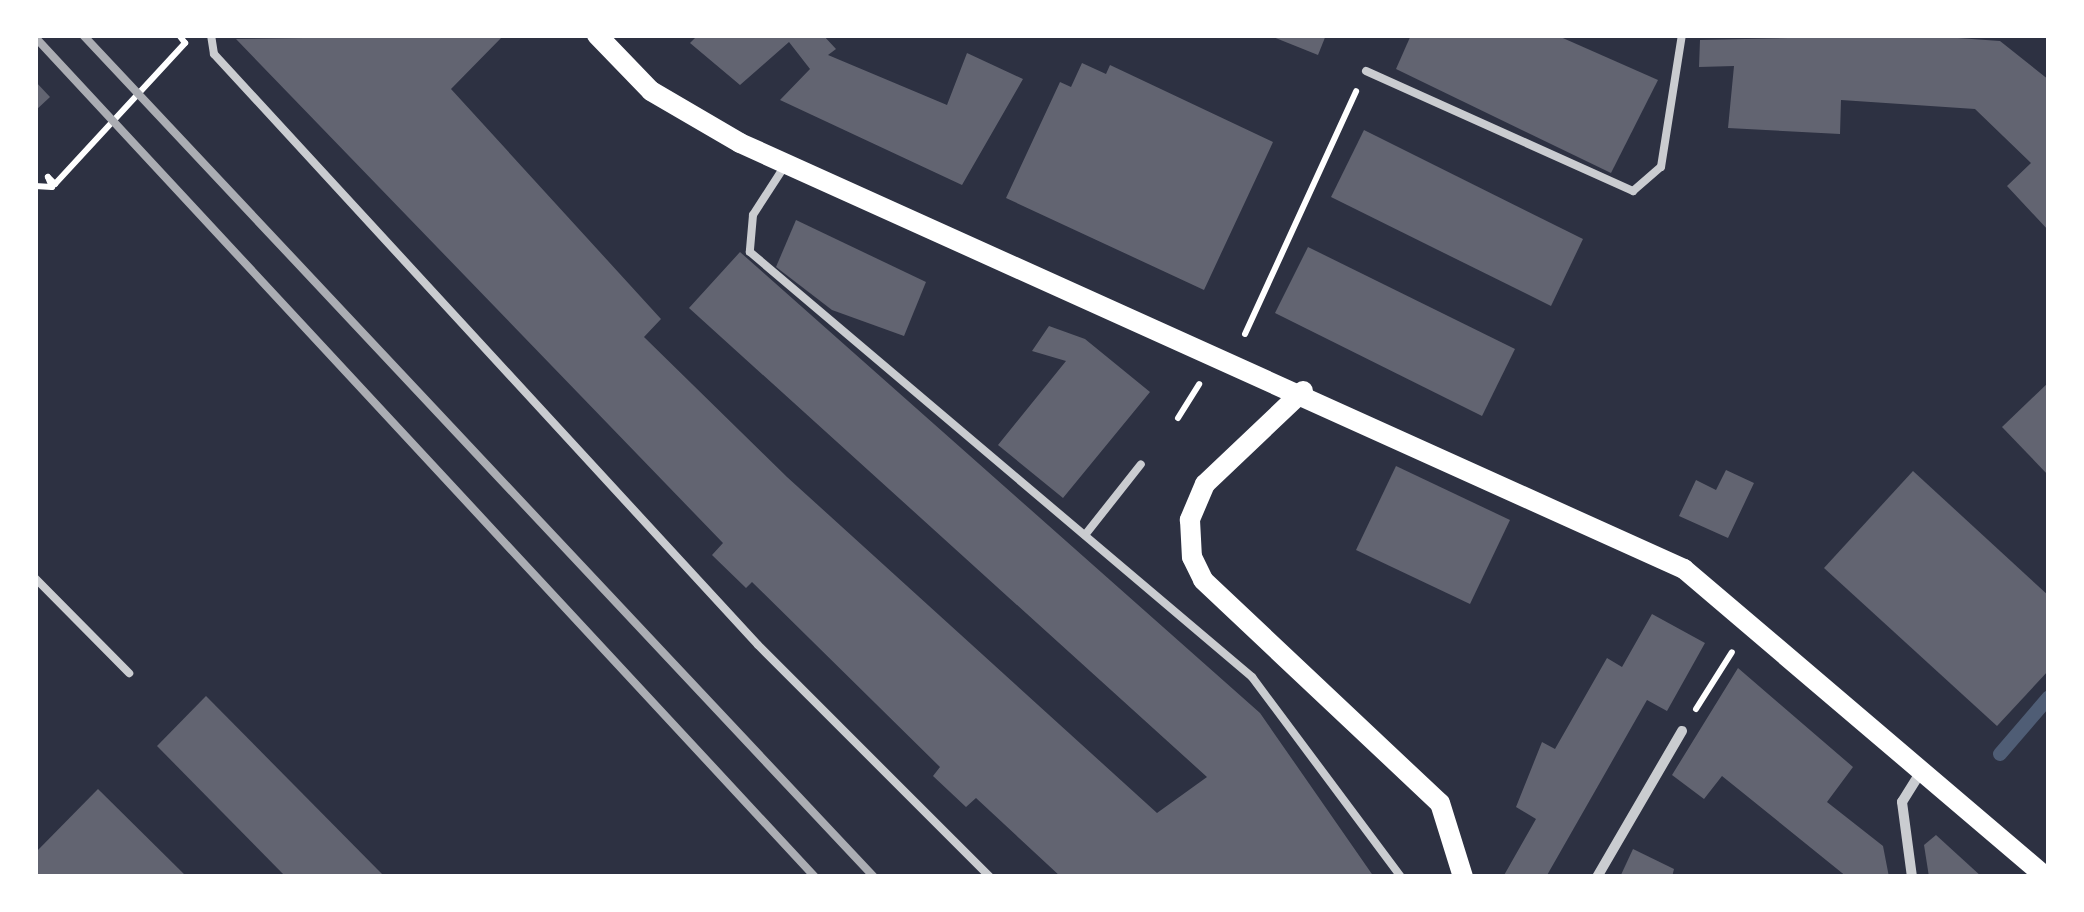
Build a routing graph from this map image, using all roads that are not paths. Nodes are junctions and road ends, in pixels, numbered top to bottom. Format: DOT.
graph roads {
  1 [pos="211,35"];
  2 [pos="597,35"];
  3 [pos="1682,35"];
  4 [pos="1366,71"];
  5 [pos="786,164"];
  6 [pos="1303,391"];
  7 [pos="1141,464"];
  8 [pos="1085,535"];
  9 [pos="35,578"];
  10 [pos="128,673"];
  11 [pos="1682,732"];
  12 [pos="1923,770"];
  13 [pos="990,877"];
  14 [pos="1401,877"];
  15 [pos="1462,877"];
  16 [pos="1596,877"];
  17 [pos="1912,877"];
  18 [pos="2046,877"];
  1 -- 13 [label="lane"];
  2 -- 5 [label="main road"];
  3 -- 4 [label="lane"];
  5 -- 6 [label="main road"];
  5 -- 8 [label="lane"];
  6 -- 12 [label="main road"];
  6 -- 15 [label="main road"];
  7 -- 8 [label="lane"];
  8 -- 14 [label="lane"];
  9 -- 10 [label="lane"];
  11 -- 16 [label="street"];
  12 -- 17 [label="street"];
  12 -- 18 [label="main road"];
}
